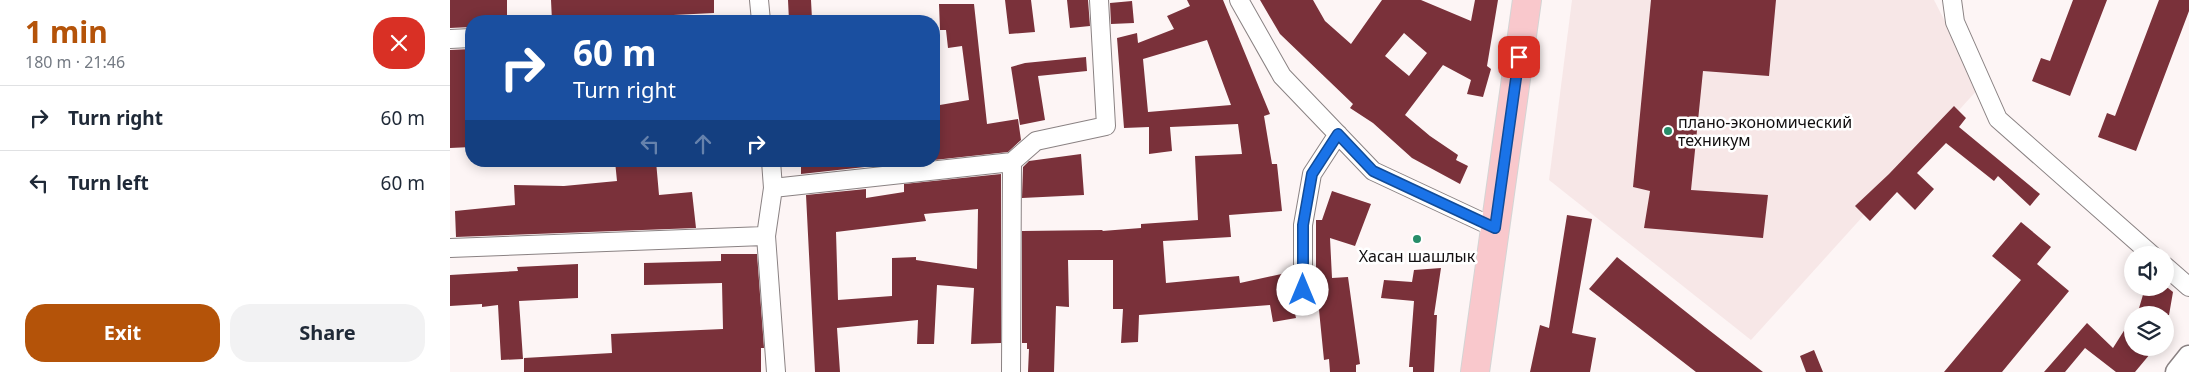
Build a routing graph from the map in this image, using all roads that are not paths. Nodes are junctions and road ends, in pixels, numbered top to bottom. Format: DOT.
graph roads {
  1 [pos="759,0"];
  2 [pos="1099,0"];
  3 [pos="1239,0"];
  4 [pos="1527,0"];
  5 [pos="1952,0"];
  6 [pos="760,15"];
  7 [pos="465,38"];
  8 [pos="450,39"];
  9 [pos="1338,134"];
  10 [pos="1012,162"];
  11 [pos="771,167"];
  12 [pos="773,188"];
  13 [pos="1495,228"];
  14 [pos="766,236"];
  15 [pos="2142,246"];
  16 [pos="450,248"];
  17 [pos="2174,274"];
  18 [pos="2189,287"];
  19 [pos="1303,290"];
  20 [pos="2189,357"];
  21 [pos="776,372"];
  22 [pos="1011,372"];
  23 [pos="1475,372"];
  24 [pos="2177,372"];
  1 -- 6 [label="street"];
  2 -- 10 [label="street"];
  3 -- 9 [label="street"];
  4 -- 13 [label="main road"];
  5 -- 15 [label="street"];
  7 -- 8 [label="street"];
  9 -- 13 [label="street"];
  9 -- 19 [label="street"];
  10 -- 12 [label="street"];
  10 -- 22 [label="street"];
  11 -- 12 [label="street"];
  12 -- 14 [label="street"];
  13 -- 23 [label="main road"];
  14 -- 16 [label="street"];
  14 -- 21 [label="street"];
  17 -- 18 [label="street"];
  20 -- 24 [label="street"];
}
